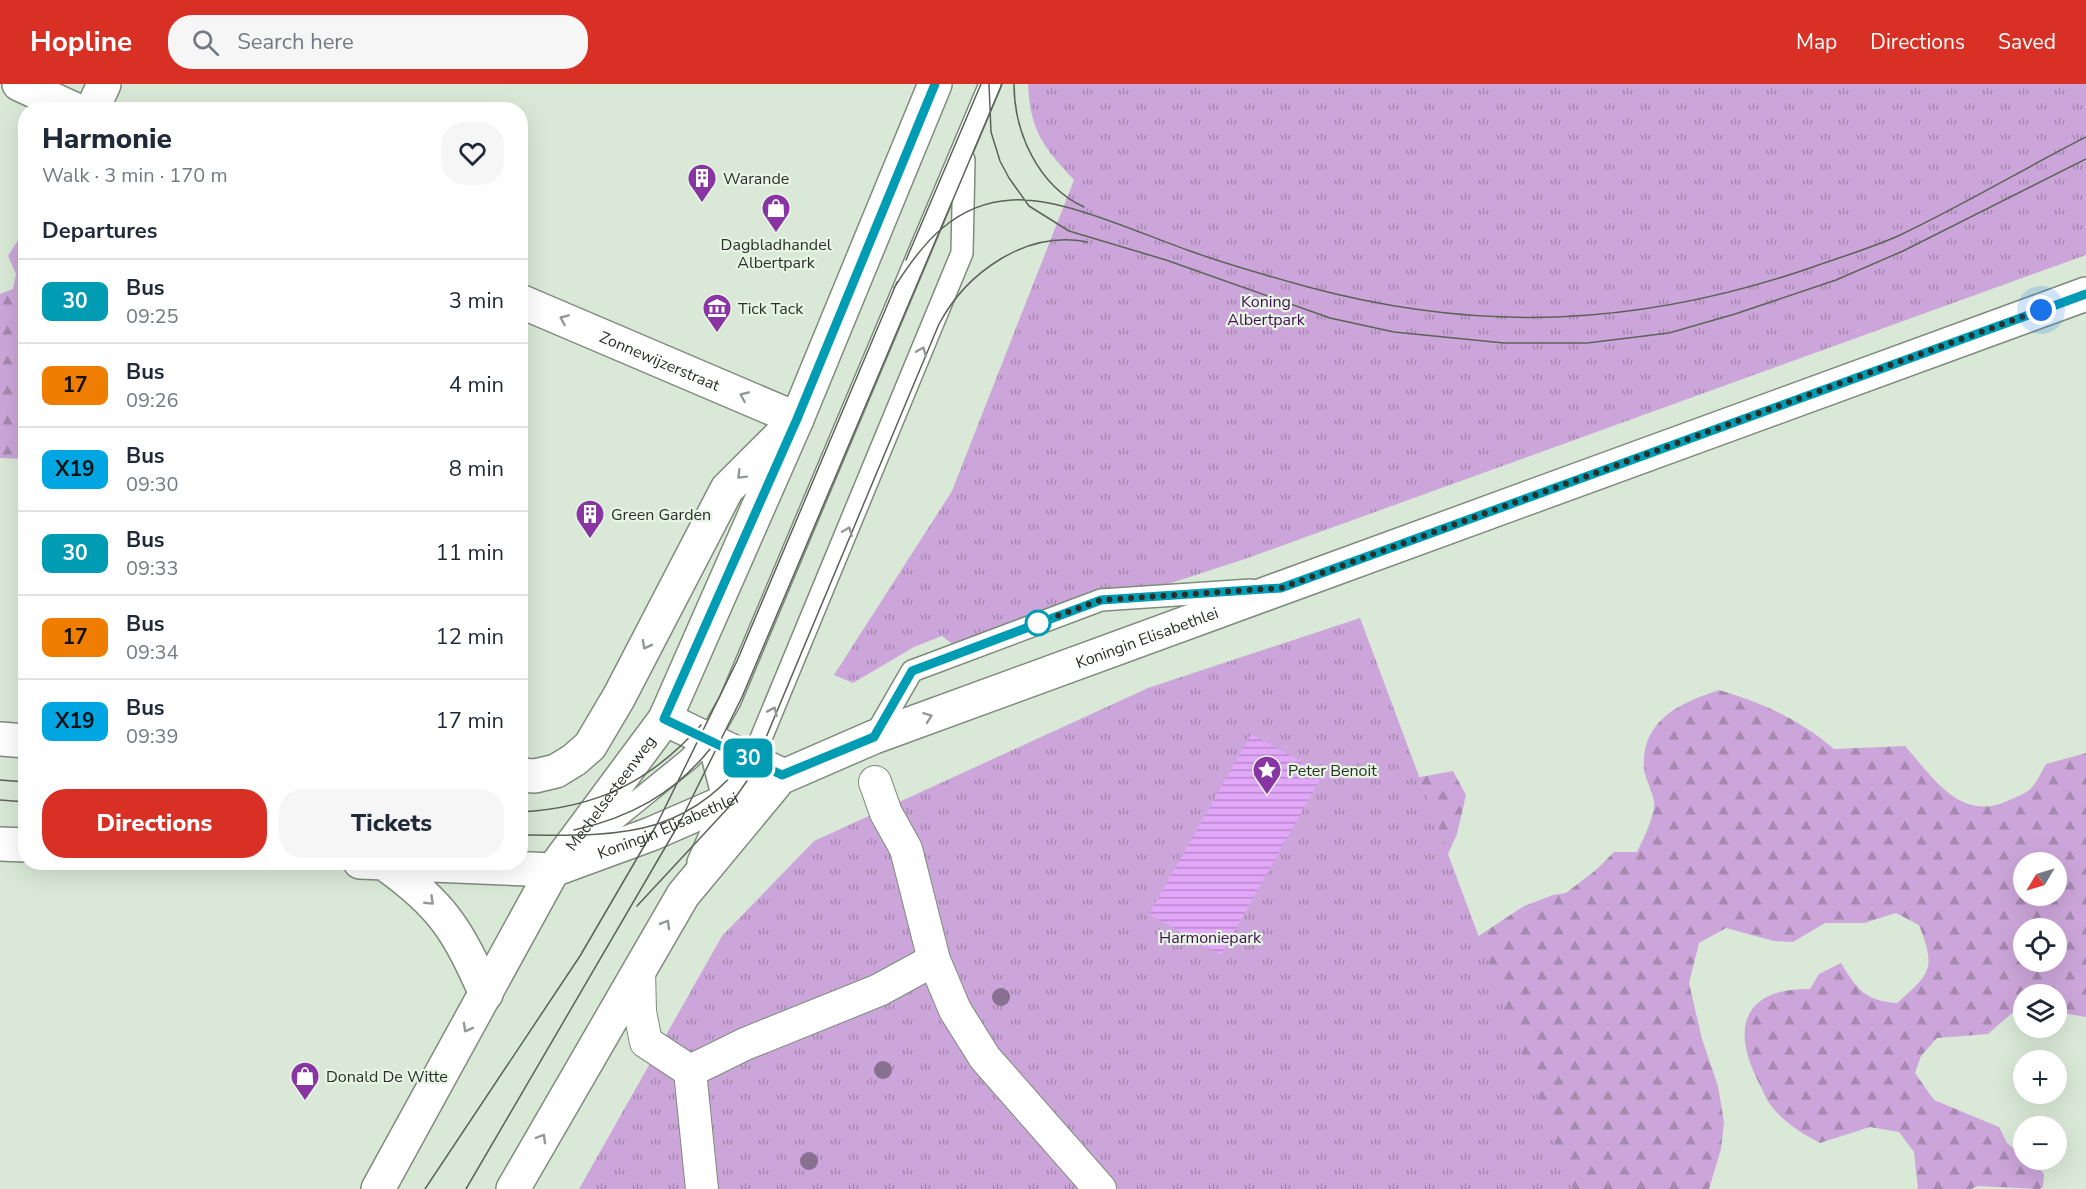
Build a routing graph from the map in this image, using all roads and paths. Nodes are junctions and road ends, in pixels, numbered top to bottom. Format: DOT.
graph roads {
  1 [pos="20,84"];
  2 [pos="104,84"];
  3 [pos="935,84"];
  4 [pos="990,84"];
  5 [pos="59,102"];
  6 [pos="96,102"];
  7 [pos="964,147"];
  8 [pos="2086,294"];
  9 [pos="528,304"];
  10 [pos="797,419"];
  11 [pos="1281,588"];
  12 [pos="664,719"];
  13 [pos="874,737"];
  14 [pos="0,739"];
  15 [pos="18,740"];
  16 [pos="708,740"];
  17 [pos="752,760"];
  18 [pos="782,775"];
  19 [pos="528,776"];
  20 [pos="875,782"];
  21 [pos="724,803"];
  22 [pos="0,843"];
  23 [pos="18,844"];
  24 [pos="528,869"];
  25 [pos="387,870"];
  26 [pos="553,870"];
  27 [pos="683,895"];
  28 [pos="934,960"];
  29 [pos="639,971"];
  30 [pos="486,994"];
  31 [pos="690,1071"];
  32 [pos="378,1189"];
  33 [pos="513,1189"];
  34 [pos="702,1189"];
  35 [pos="1100,1189"];
  1 -- 5 [label="main road"];
  2 -- 6 [label="main road"];
  3 -- 10 [label="main road, Mechelsesteenweg"];
  4 -- 7 [label="lane"];
  7 -- 16 [label="lane"];
  17 -- 7 [label="lane, one-way"];
  8 -- 11 [label="main road, Koningin Elisabethlei"];
  10 -- 9 [label="main road, Zonnewijzerstraat, one-way"];
  10 -- 12 [label="main road, Mechelsesteenweg"];
  10 -- 19 [label="main road, Mechelsesteenweg, one-way"];
  13 -- 11 [label="main road, Koningin Elisabethlei, one-way"];
  11 -- 13 [label="lane"];
  12 -- 16 [label="main road"];
  12 -- 26 [label="main road, Mechelsesteenweg"];
  13 -- 18 [label="main road, Koningin Elisabethlei"];
  14 -- 15 [label="main road"];
  16 -- 17 [label="main road"];
  16 -- 21 [label="lane"];
  16 -- 26 [label="lane"];
  17 -- 18 [label="main road"];
  17 -- 21 [label="lane"];
  18 -- 21 [label="main road, Koningin Elisabethlei"];
  18 -- 27 [label="main road"];
  20 -- 28 [label="street"];
  21 -- 26 [label="main road, Koningin Elisabethlei"];
  21 -- 27 [label="lane"];
  22 -- 23 [label="main road"];
  24 -- 26 [label="main road"];
  25 -- 30 [label="main road, one-way"];
  26 -- 30 [label="main road, Mechelsesteenweg"];
  29 -- 27 [label="main road, one-way"];
  28 -- 31 [label="street"];
  28 -- 35 [label="street"];
  29 -- 31 [label="street"];
  33 -- 29 [label="main road, one-way"];
  30 -- 32 [label="main road, Mechelsesteenweg, one-way"];
  31 -- 34 [label="street"];
}
